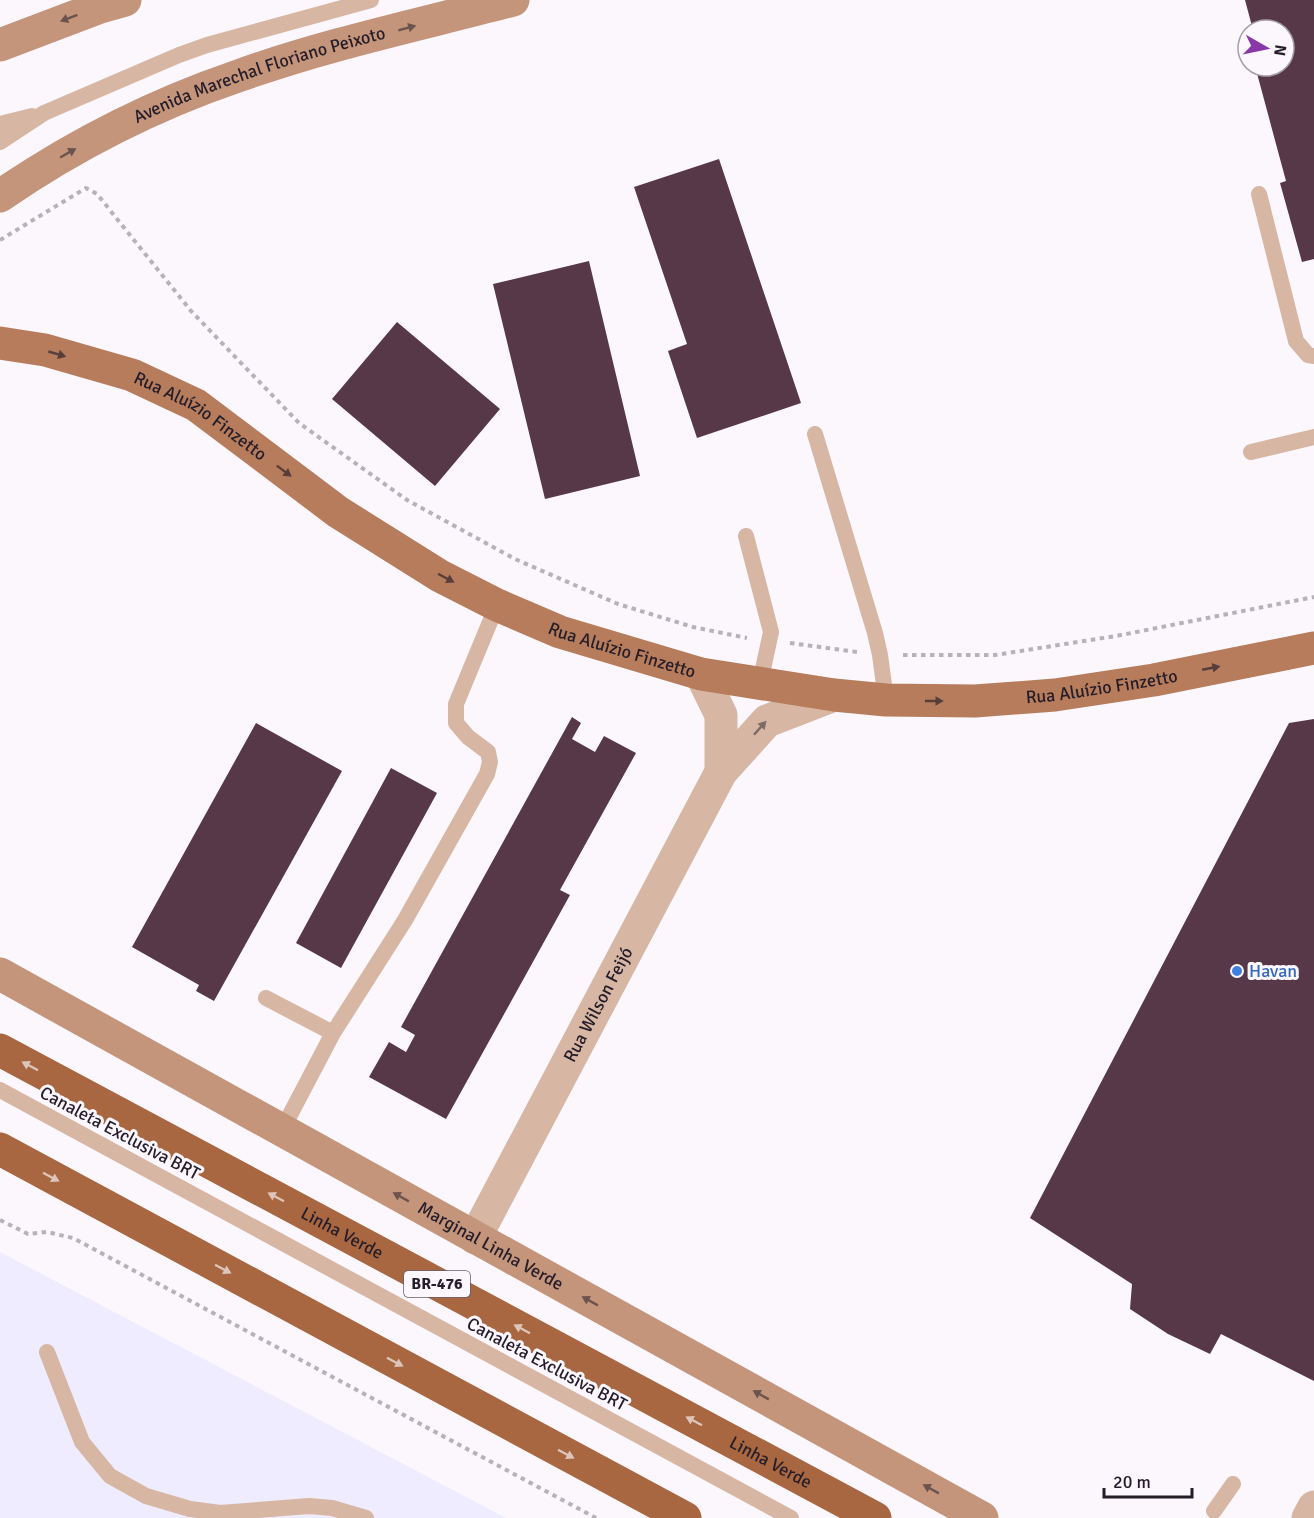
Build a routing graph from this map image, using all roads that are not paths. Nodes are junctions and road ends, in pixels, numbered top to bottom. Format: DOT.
graph roads {
  1 [pos="371,0"];
  2 [pos="513,0"];
  3 [pos="108,2"];
  4 [pos="0,45"];
  5 [pos="44,113"];
  6 [pos="0,124"];
  7 [pos="0,142"];
  8 [pos="6,191"];
  9 [pos="1259,194"];
  10 [pos="0,343"];
  11 [pos="1314,357"];
  12 [pos="815,434"];
  13 [pos="1314,436"];
  14 [pos="1251,452"];
  15 [pos="746,536"];
  16 [pos="497,605"];
  17 [pos="1314,648"];
  18 [pos="700,674"];
  19 [pos="760,683"];
  20 [pos="834,695"];
  21 [pos="886,700"];
  22 [pos="721,772"];
  23 [pos="0,974"];
  24 [pos="266,998"];
  25 [pos="333,1033"];
  26 [pos="0,1050"];
  27 [pos="0,1090"];
  28 [pos="282,1130"];
  29 [pos="1,1151"];
  30 [pos="475,1238"];
  31 [pos="47,1352"];
  32 [pos="1233,1484"];
  33 [pos="1314,1508"];
  34 [pos="1214,1511"];
  35 [pos="366,1518"];
  36 [pos="685,1518"];
  37 [pos="791,1518"];
  38 [pos="875,1518"];
  39 [pos="982,1518"];
  40 [pos="1308,1518"];
  1 -- 5 [label="lane"];
  8 -- 2 [label="main road, Avenida Marechal Floriano Peixoto, one-way"];
  3 -- 4 [label="main road, one-way"];
  5 -- 6 [label="lane"];
  5 -- 7 [label="lane"];
  9 -- 11 [label="lane"];
  10 -- 16 [label="main road, Rua Aluízio Finzetto, one-way"];
  12 -- 21 [label="lane"];
  13 -- 14 [label="lane"];
  15 -- 19 [label="lane"];
  16 -- 18 [label="main road, Rua Aluízio Finzetto"];
  16 -- 25 [label="lane"];
  21 -- 17 [label="main road, Rua Aluízio Finzetto, one-way"];
  18 -- 19 [label="main road, Rua Aluízio Finzetto"];
  18 -- 22 [label="street, Rua Wilson Feijó"];
  19 -- 20 [label="main road, Rua Aluízio Finzetto"];
  20 -- 21 [label="main road, Rua Aluízio Finzetto"];
  22 -- 20 [label="street, Rua Wilson Feijó, one-way"];
  22 -- 30 [label="street, Rua Wilson Feijó"];
  23 -- 28 [label="main road, Marginal Linha Verde"];
  24 -- 25 [label="lane"];
  25 -- 28 [label="lane"];
  38 -- 26 [label="highway, Linha Verde / BR-476, one-way"];
  27 -- 37 [label="lane, Canaleta Exclusiva BRT"];
  30 -- 28 [label="main road, Marginal Linha Verde, one-way"];
  29 -- 36 [label="highway, one-way"];
  39 -- 30 [label="main road, Marginal Linha Verde, one-way"];
  31 -- 35 [label="lane"];
  32 -- 34 [label="lane"];
  33 -- 40 [label="street"];
}
